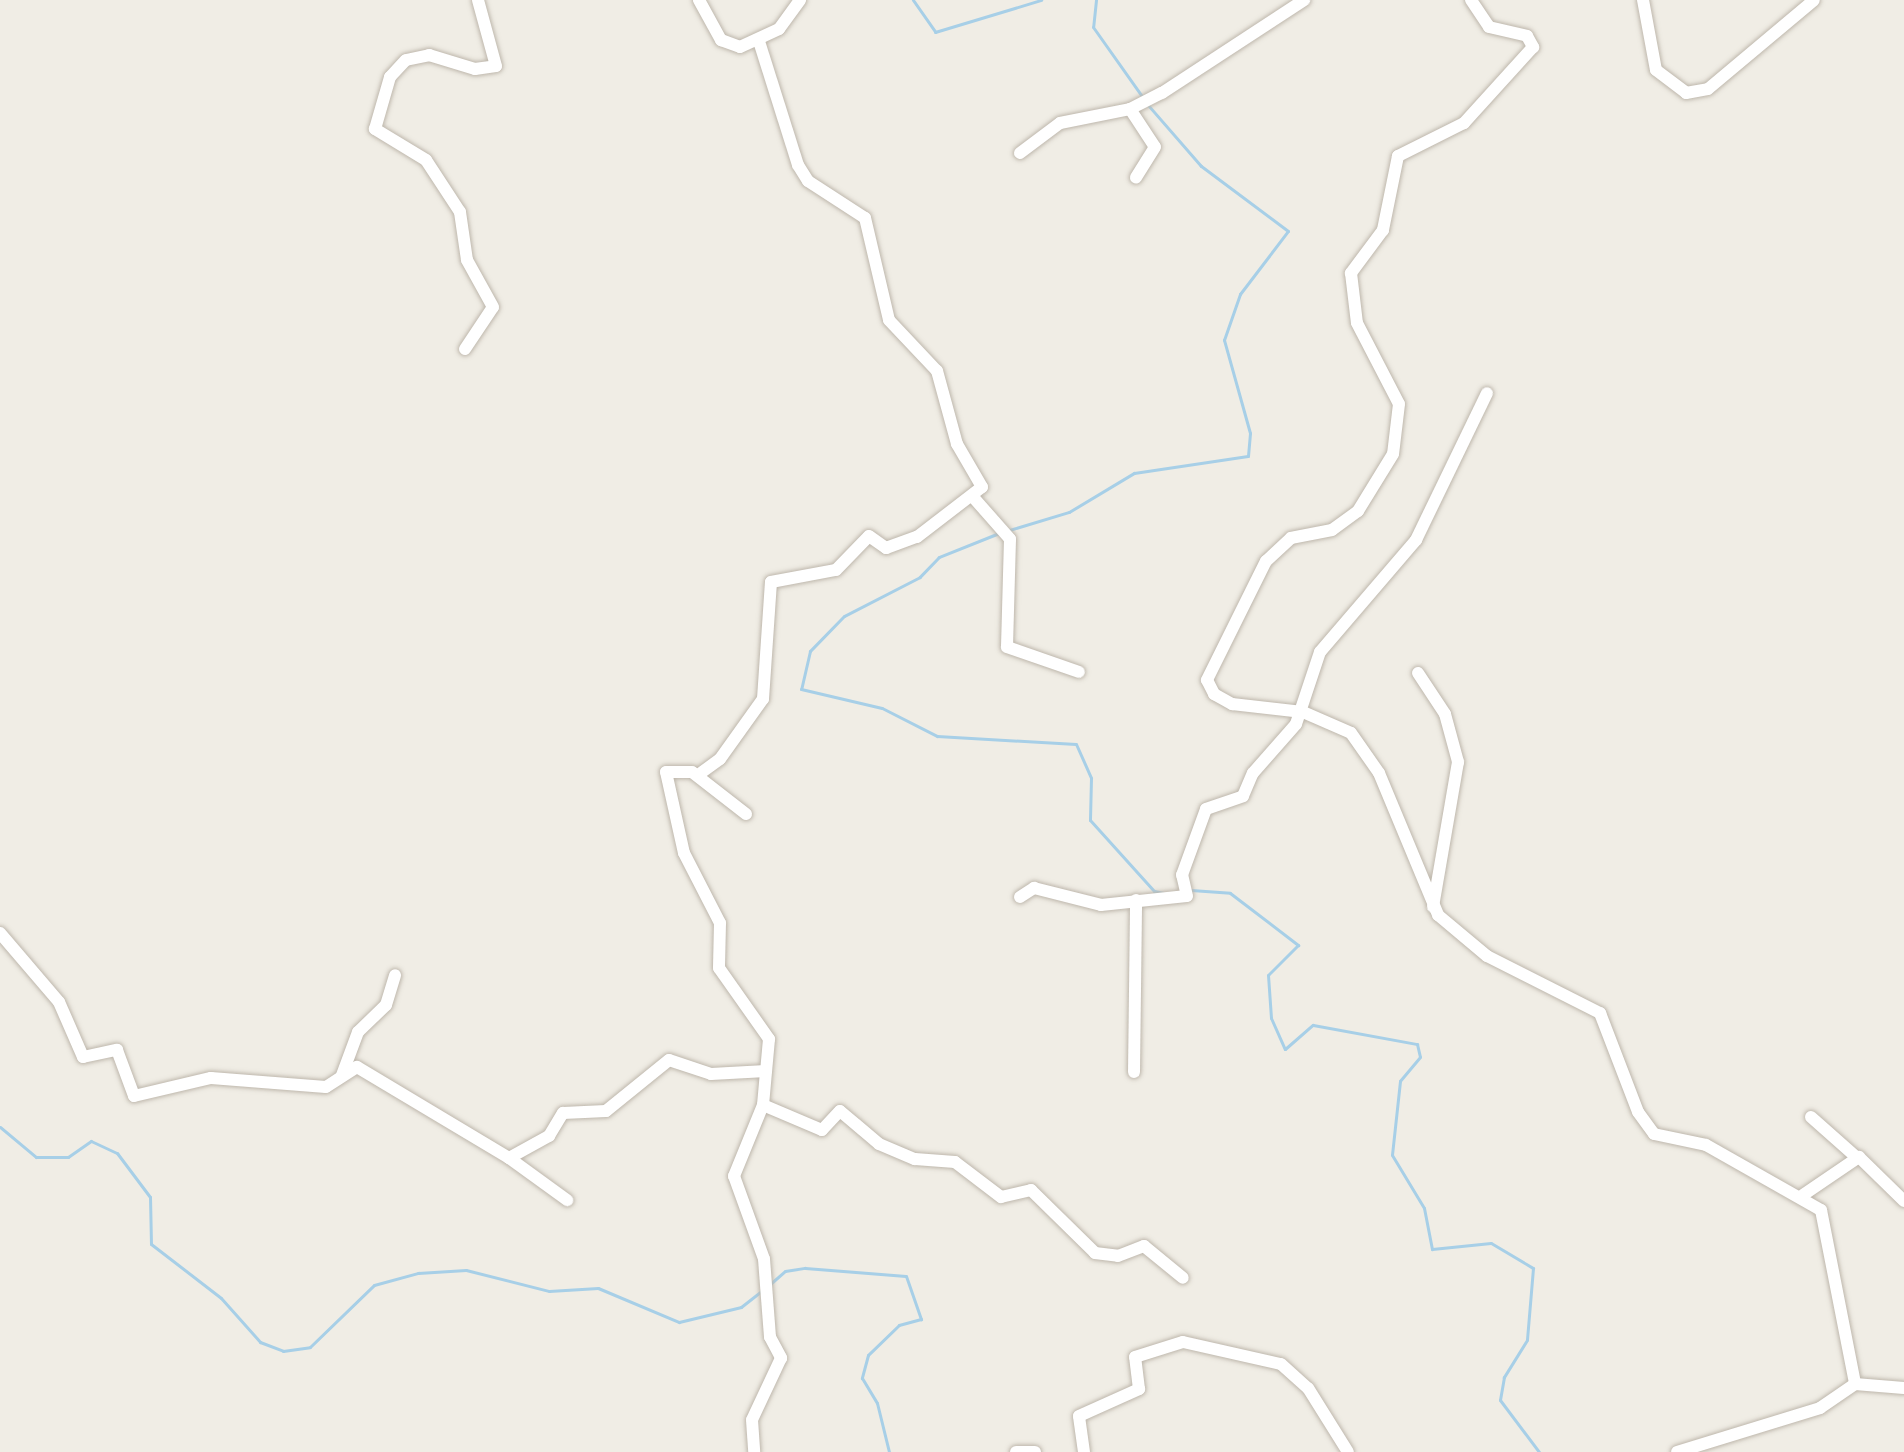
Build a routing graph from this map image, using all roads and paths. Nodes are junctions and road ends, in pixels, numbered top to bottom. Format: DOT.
graph roads {
  1 [pos="478,0"];
  2 [pos="699,0"];
  3 [pos="800,0"];
  4 [pos="1304,0"];
  5 [pos="1471,0"];
  6 [pos="1643,0"];
  7 [pos="1814,0"];
  8 [pos="759,41"];
  9 [pos="1130,109"];
  10 [pos="1020,153"];
  11 [pos="1136,178"];
  12 [pos="465,349"];
  13 [pos="1487,393"];
  14 [pos="973,497"];
  15 [pos="1079,672"];
  16 [pos="1418,673"];
  17 [pos="1303,712"];
  18 [pos="698,775"];
  19 [pos="746,814"];
  20 [pos="1020,897"];
  21 [pos="1136,900"];
  22 [pos="1433,907"];
  23 [pos="0,933"];
  24 [pos="395,975"];
  25 [pos="333,1050"];
  26 [pos="346,1053"];
  27 [pos="766,1071"];
  28 [pos="1134,1072"];
  29 [pos="341,1078"];
  30 [pos="763,1105"];
  31 [pos="1811,1117"];
  32 [pos="1856,1157"];
  33 [pos="509,1158"];
  34 [pos="1803,1195"];
  35 [pos="567,1200"];
  36 [pos="1904,1201"];
  37 [pos="1183,1278"];
  38 [pos="1855,1384"];
  39 [pos="1904,1388"];
  40 [pos="754,1452"];
  41 [pos="1016,1452"];
  42 [pos="1035,1452"];
  43 [pos="1084,1452"];
  44 [pos="1348,1452"];
  45 [pos="1677,1452"];
  1 -- 12 [label="street"];
  2 -- 8 [label="street"];
  3 -- 8 [label="street"];
  4 -- 9 [label="street"];
  5 -- 17 [label="street"];
  6 -- 7 [label="street"];
  8 -- 14 [label="street"];
  9 -- 10 [label="street"];
  9 -- 11 [label="street"];
  13 -- 17 [label="street"];
  14 -- 15 [label="street"];
  14 -- 18 [label="street"];
  16 -- 22 [label="street"];
  17 -- 21 [label="street"];
  17 -- 22 [label="street"];
  18 -- 19 [label="street"];
  18 -- 27 [label="street"];
  20 -- 21 [label="street"];
  21 -- 28 [label="street"];
  22 -- 34 [label="street"];
  23 -- 29 [label="street"];
  24 -- 26 [label="street"];
  25 -- 26 [label="street"];
  26 -- 29 [label="street"];
  27 -- 30 [label="street"];
  27 -- 33 [label="street"];
  29 -- 33 [label="street"];
  30 -- 37 [label="street"];
  30 -- 40 [label="street"];
  31 -- 32 [label="street"];
  32 -- 34 [label="street"];
  32 -- 36 [label="street"];
  33 -- 35 [label="street"];
  34 -- 38 [label="street"];
  38 -- 39 [label="street"];
  38 -- 45 [label="street"];
  41 -- 42 [label="street"];
  43 -- 44 [label="street"];
}
